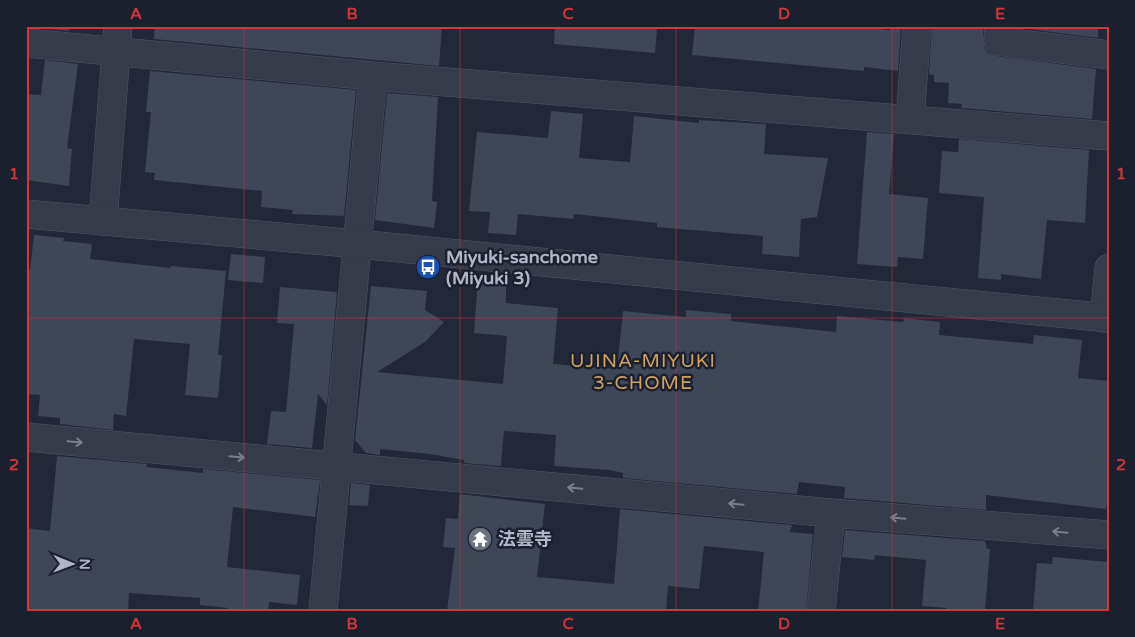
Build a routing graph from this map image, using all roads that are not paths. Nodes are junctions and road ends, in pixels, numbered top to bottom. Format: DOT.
graph roads {
  1 [pos="917,26"];
  2 [pos="999,26"];
  3 [pos="117,39"];
  4 [pos="26,43"];
  5 [pos="1109,55"];
  6 [pos="373,76"];
  7 [pos="910,119"];
  8 [pos="1109,136"];
  9 [pos="26,214"];
  10 [pos="103,221"];
  11 [pos="358,244"];
  12 [pos="1109,268"];
  13 [pos="1106,318"];
  14 [pos="26,437"];
  15 [pos="337,466"];
  16 [pos="830,513"];
  17 [pos="1109,536"];
  18 [pos="323,611"];
  19 [pos="821,611"];
  1 -- 7 [label="street"];
  2 -- 5 [label="street"];
  3 -- 4 [label="street"];
  3 -- 6 [label="street"];
  3 -- 10 [label="street"];
  6 -- 7 [label="street"];
  6 -- 11 [label="street"];
  7 -- 8 [label="street"];
  9 -- 10 [label="street"];
  10 -- 11 [label="street"];
  11 -- 13 [label="street"];
  11 -- 15 [label="street"];
  12 -- 13 [label="street"];
  14 -- 15 [label="street, one-way"];
  16 -- 15 [label="street, one-way"];
  15 -- 18 [label="street"];
  17 -- 16 [label="street, one-way"];
  16 -- 19 [label="street"];
}
